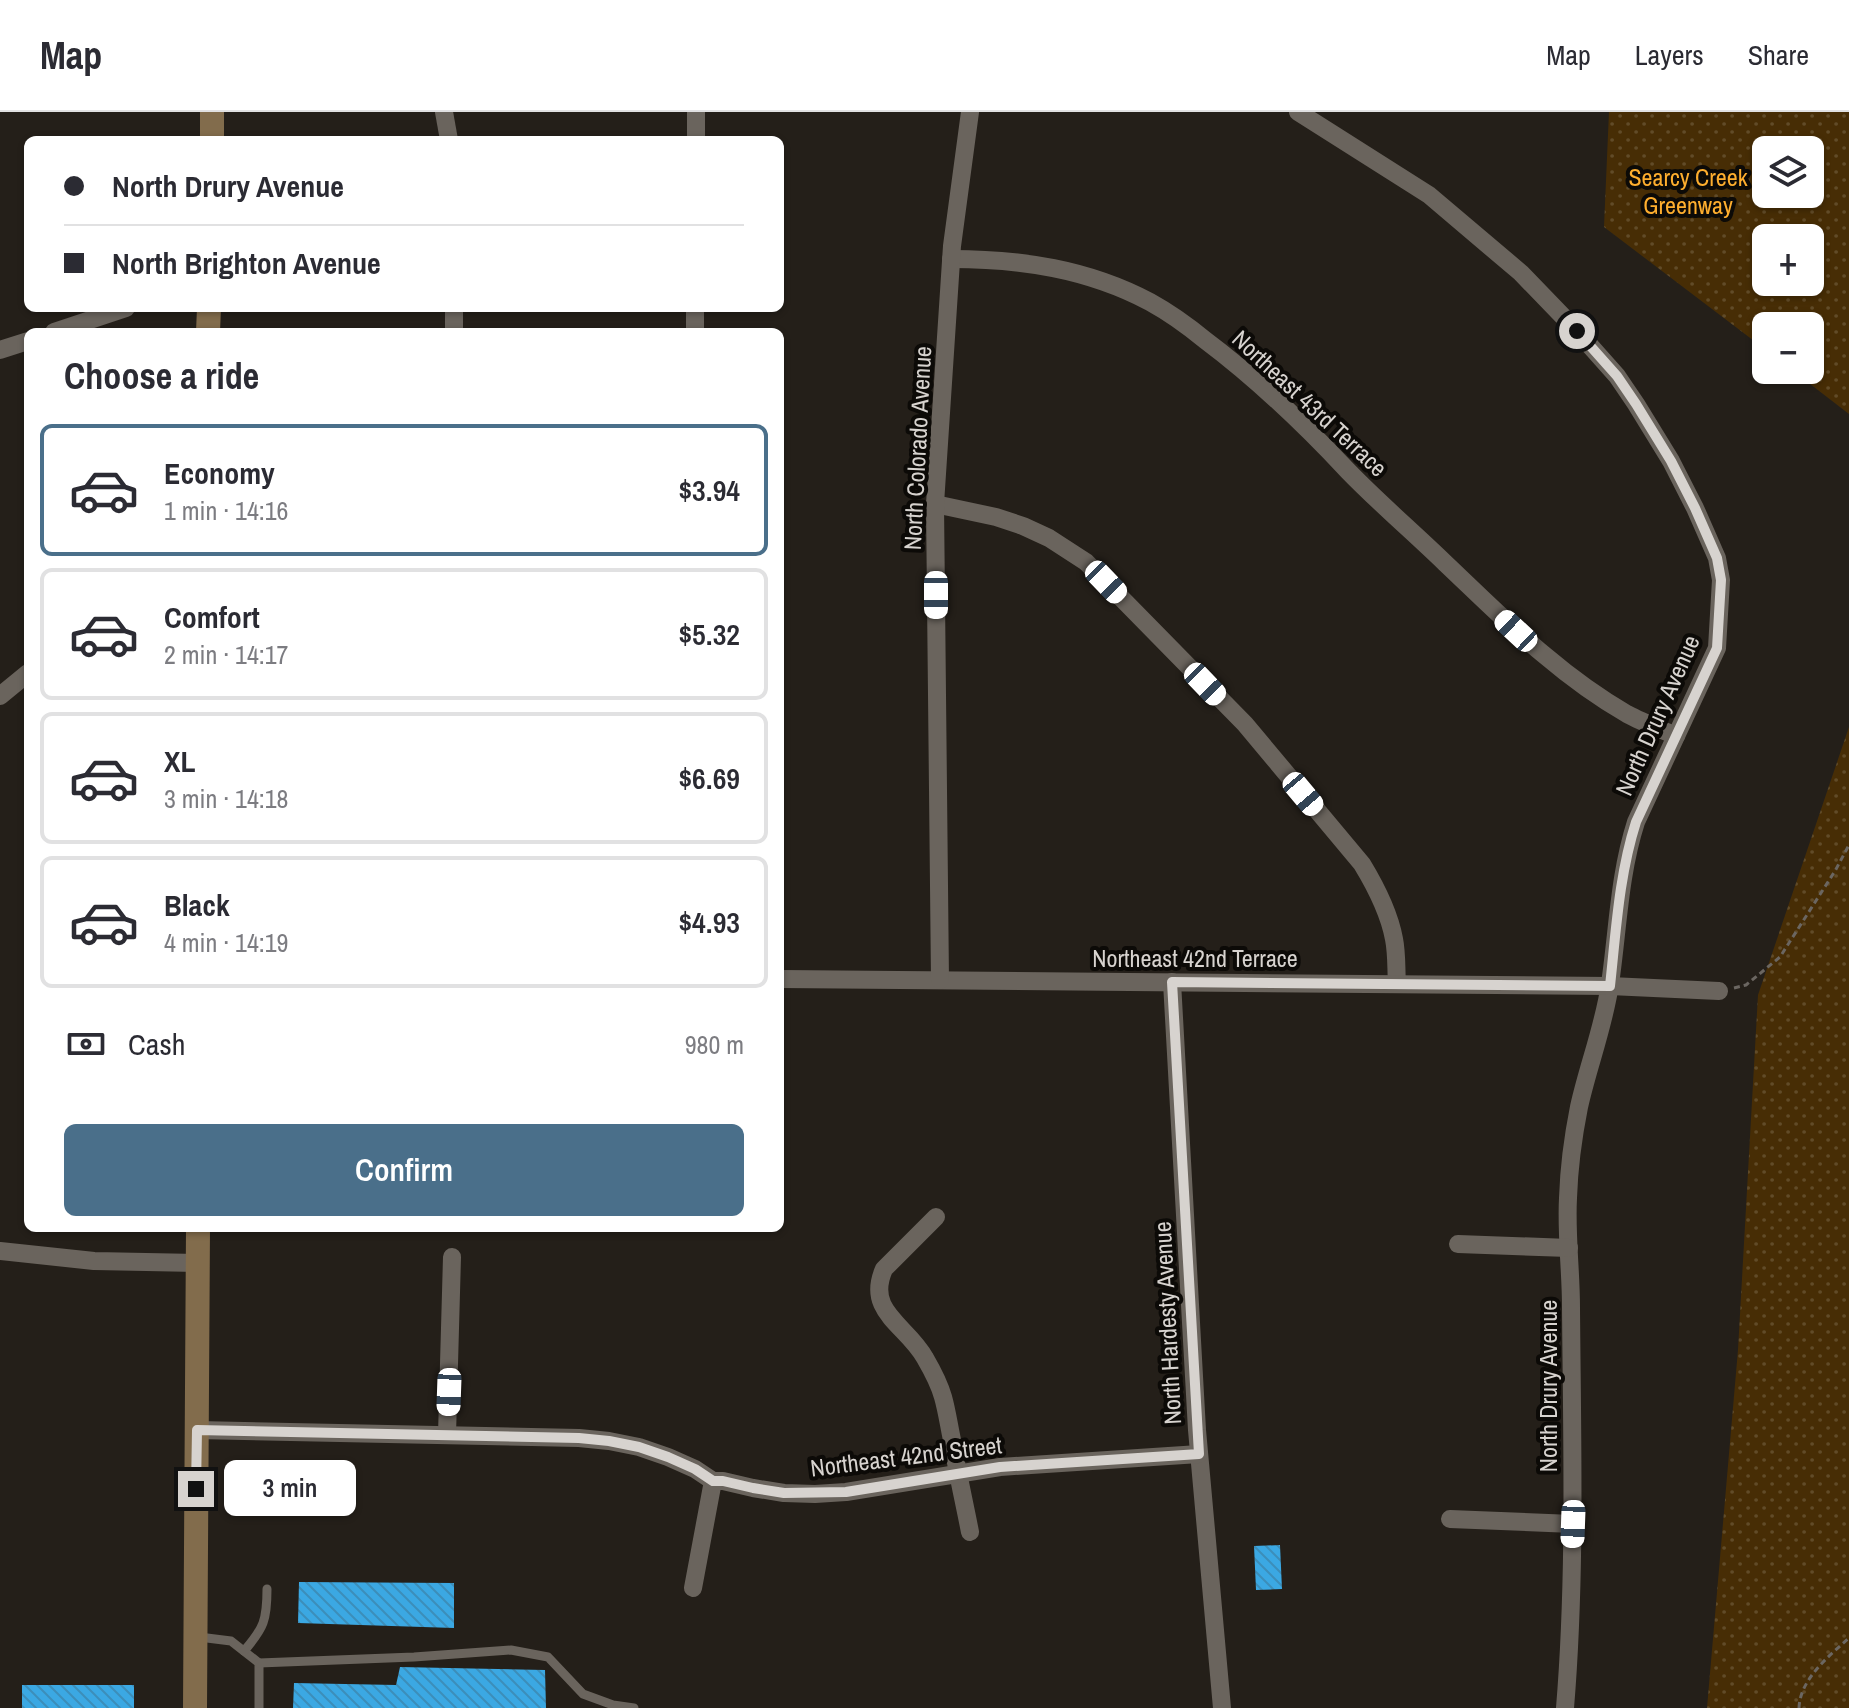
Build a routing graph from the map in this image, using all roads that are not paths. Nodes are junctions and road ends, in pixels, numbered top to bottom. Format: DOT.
graph roads {
  1 [pos="212,112"];
  2 [pos="444,112"];
  3 [pos="696,112"];
  4 [pos="970,112"];
  5 [pos="1298,112"];
  6 [pos="212,136"];
  7 [pos="448,136"];
  8 [pos="696,136"];
  9 [pos="951,259"];
  10 [pos="114,312"];
  11 [pos="66,328"];
  12 [pos="24,342"];
  13 [pos="0,350"];
  14 [pos="935,504"];
  15 [pos="24,676"];
  16 [pos="0,696"];
  17 [pos="1676,736"];
  18 [pos="784,979"];
  19 [pos="940,980"];
  20 [pos="1172,982"];
  21 [pos="1397,984"];
  22 [pos="1610,986"];
  23 [pos="1719,991"];
  24 [pos="936,1217"];
  25 [pos="198,1232"];
  26 [pos="1458,1244"];
  27 [pos="1569,1248"];
  28 [pos="0,1251"];
  29 [pos="452,1257"];
  30 [pos="198,1263"];
  31 [pos="197,1430"];
  32 [pos="447,1435"];
  33 [pos="1199,1454"];
  34 [pos="958,1474"];
  35 [pos="713,1481"];
  36 [pos="1450,1519"];
  37 [pos="1573,1524"];
  38 [pos="970,1532"];
  39 [pos="693,1588"];
  40 [pos="267,1589"];
  41 [pos="195,1637"];
  42 [pos="244,1651"];
  43 [pos="259,1663"];
  44 [pos="195,1708"];
  45 [pos="259,1708"];
  46 [pos="634,1708"];
  47 [pos="1222,1708"];
  48 [pos="1565,1708"];
  1 -- 6 [label="main road"];
  2 -- 7 [label="street"];
  3 -- 8 [label="street"];
  4 -- 9 [label="street, North Colorado Avenue"];
  5 -- 17 [label="street, North Drury Avenue"];
  9 -- 14 [label="street, North Colorado Avenue"];
  9 -- 17 [label="street, Northeast 43rd Terrace"];
  10 -- 11 [label="street"];
  12 -- 13 [label="street"];
  14 -- 19 [label="street, North Colorado Avenue"];
  14 -- 21 [label="street"];
  15 -- 16 [label="street"];
  17 -- 22 [label="street, North Drury Avenue"];
  18 -- 19 [label="street, Northeast 42nd Terrace"];
  19 -- 20 [label="street, Northeast 42nd Terrace"];
  20 -- 21 [label="street, Northeast 42nd Terrace"];
  20 -- 33 [label="street, North Hardesty Avenue"];
  21 -- 22 [label="street, Northeast 42nd Terrace"];
  22 -- 23 [label="street"];
  22 -- 27 [label="street, North Drury Avenue"];
  24 -- 34 [label="street"];
  25 -- 30 [label="main road"];
  26 -- 27 [label="street"];
  27 -- 37 [label="street, North Drury Avenue"];
  28 -- 30 [label="street"];
  29 -- 32 [label="street"];
  30 -- 31 [label="main road"];
  31 -- 32 [label="street, Northeast 42nd Street"];
  31 -- 41 [label="main road"];
  32 -- 35 [label="street, Northeast 42nd Street"];
  33 -- 34 [label="street, Northeast 42nd Street"];
  33 -- 47 [label="street, North Hardesty Avenue"];
  34 -- 35 [label="street, Northeast 42nd Street"];
  34 -- 38 [label="street"];
  35 -- 39 [label="street"];
  36 -- 37 [label="street"];
  37 -- 48 [label="street, North Drury Avenue"];
  40 -- 42 [label="lane"];
  41 -- 42 [label="lane"];
  41 -- 44 [label="main road"];
  42 -- 43 [label="lane"];
  43 -- 45 [label="lane"];
  43 -- 46 [label="lane"];
}
